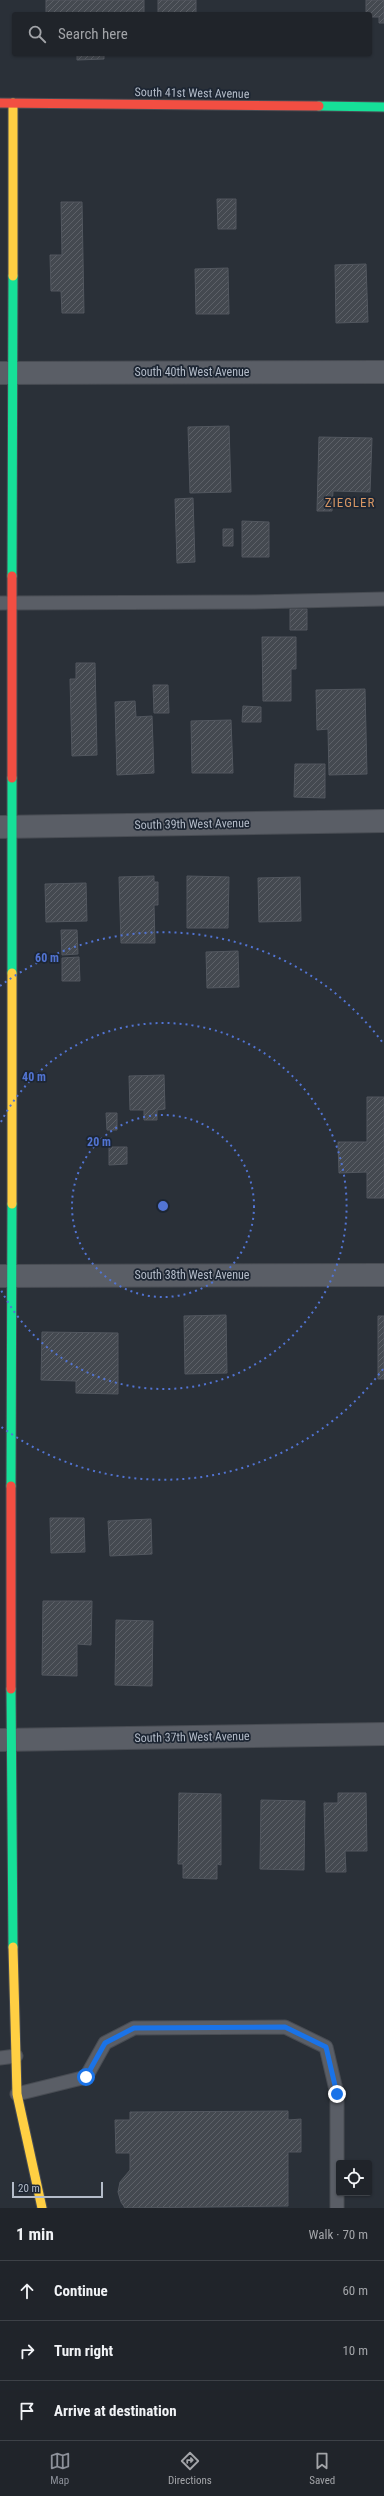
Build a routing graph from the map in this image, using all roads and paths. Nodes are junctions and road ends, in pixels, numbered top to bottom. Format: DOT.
graph roads {
  1 [pos="0,103"];
  2 [pos="13,103"];
  3 [pos="384,107"];
  4 [pos="384,372"];
  5 [pos="7,373"];
  6 [pos="384,599"];
  7 [pos="6,602"];
  8 [pos="384,821"];
  9 [pos="6,827"];
  10 [pos="384,1275"];
  11 [pos="6,1276"];
  12 [pos="384,1734"];
  13 [pos="6,1740"];
  14 [pos="16,2056"];
  15 [pos="0,2058"];
  16 [pos="17,2094"];
  17 [pos="42,2208"];
  18 [pos="337,2208"];
  1 -- 2 [label="street, South 41st West Avenue"];
  2 -- 3 [label="street, South 41st West Avenue"];
  2 -- 5 [label="street"];
  4 -- 5 [label="street, South 40th West Avenue"];
  5 -- 7 [label="street"];
  6 -- 7 [label="lane"];
  7 -- 9 [label="street"];
  8 -- 9 [label="street, South 39th West Avenue"];
  9 -- 11 [label="street"];
  10 -- 11 [label="street, South 38th West Avenue"];
  11 -- 13 [label="street"];
  12 -- 13 [label="street, South 37th West Avenue"];
  13 -- 14 [label="street"];
  14 -- 15 [label="lane"];
  14 -- 16 [label="street"];
  16 -- 17 [label="street"];
  16 -- 18 [label="lane"];
}
